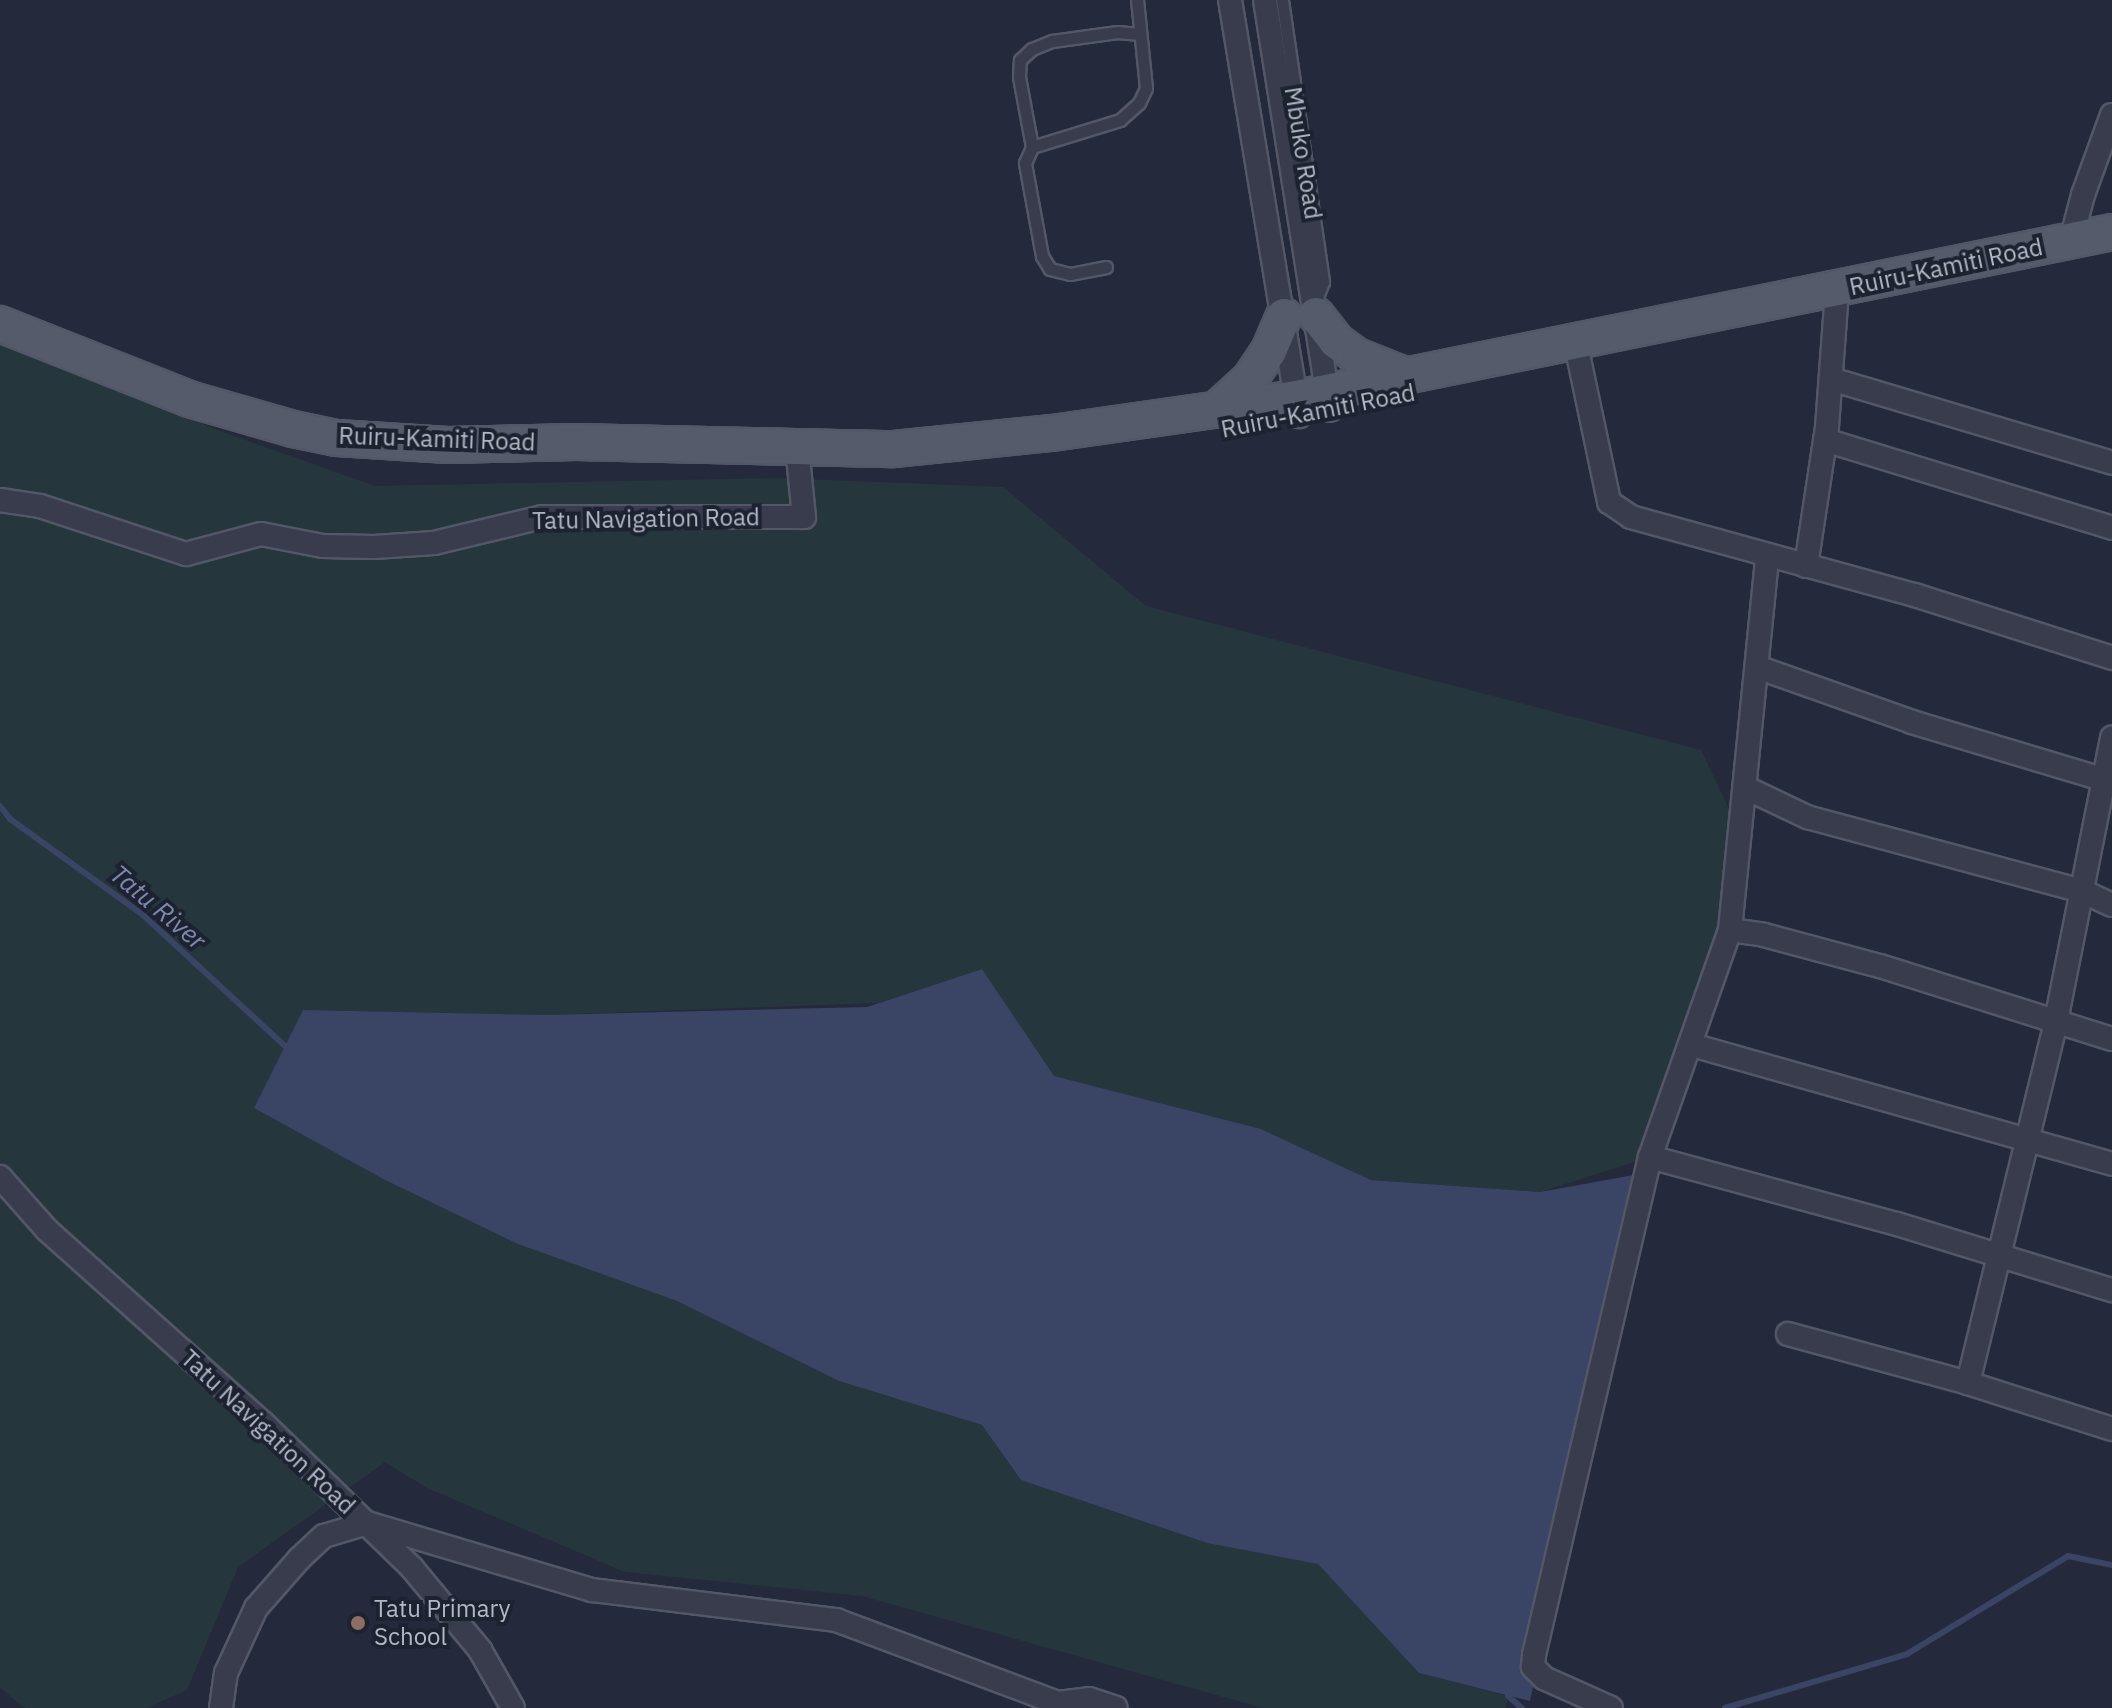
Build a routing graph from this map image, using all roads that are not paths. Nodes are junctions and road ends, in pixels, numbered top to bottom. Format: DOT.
graph roads {
  1 [pos="1137,0"];
  2 [pos="1230,0"];
  3 [pos="1265,0"];
  4 [pos="1282,0"];
  5 [pos="1140,34"];
  6 [pos="2112,115"];
  7 [pos="1032,147"];
  8 [pos="2112,232"];
  9 [pos="2071,241"];
  10 [pos="1106,267"];
  11 [pos="1837,290"];
  12 [pos="1301,301"];
  13 [pos="0,324"];
  14 [pos="1576,346"];
  15 [pos="1407,376"];
  16 [pos="1831,379"];
  17 [pos="1313,404"];
  18 [pos="1216,410"];
  19 [pos="1825,440"];
  20 [pos="797,447"];
  21 [pos="894,449"];
  22 [pos="2112,463"];
  23 [pos="0,500"];
  24 [pos="2112,528"];
  25 [pos="1767,557"];
  26 [pos="1806,566"];
  27 [pos="2112,658"];
  28 [pos="1757,667"];
  29 [pos="2112,737"];
  30 [pos="2108,781"];
  31 [pos="1746,788"];
  32 [pos="2082,891"];
  33 [pos="2112,905"];
  34 [pos="1730,930"];
  35 [pos="2056,1021"];
  36 [pos="2112,1039"];
  37 [pos="1692,1045"];
  38 [pos="2025,1137"];
  39 [pos="1650,1157"];
  40 [pos="2112,1164"];
  41 [pos="0,1177"];
  42 [pos="2000,1257"];
  43 [pos="2112,1290"];
  44 [pos="1788,1334"];
  45 [pos="1968,1383"];
  46 [pos="2112,1429"];
  47 [pos="367,1523"];
  48 [pos="1055,1705"];
  49 [pos="1609,1707"];
  50 [pos="221,1708"];
  51 [pos="513,1708"];
  52 [pos="1116,1708"];
  1 -- 5 [label="lane"];
  2 -- 12 [label="street"];
  3 -- 12 [label="street"];
  4 -- 12 [label="lane, Mbuko Road"];
  5 -- 7 [label="lane"];
  5 -- 7 [label="lane"];
  6 -- 9 [label="street"];
  7 -- 10 [label="lane"];
  8 -- 9 [label="main road, Ruiru-Kamiti Road"];
  9 -- 11 [label="main road, Ruiru-Kamiti Road"];
  11 -- 14 [label="main road, Ruiru-Kamiti Road"];
  11 -- 16 [label="street"];
  12 -- 15 [label="main road"];
  12 -- 17 [label="street"];
  12 -- 17 [label="street"];
  12 -- 18 [label="main road"];
  13 -- 20 [label="main road, Ruiru-Kamiti Road"];
  14 -- 15 [label="main road, Ruiru-Kamiti Road"];
  14 -- 17 [label="main road, Ruiru-Kamiti Road"];
  14 -- 25 [label="street"];
  15 -- 17 [label="main road, Ruiru-Kamiti Road"];
  16 -- 19 [label="street"];
  16 -- 22 [label="street"];
  17 -- 18 [label="main road, Ruiru-Kamiti Road"];
  17 -- 21 [label="main road, Ruiru-Kamiti Road"];
  18 -- 21 [label="main road, Ruiru-Kamiti Road"];
  19 -- 24 [label="street"];
  19 -- 26 [label="street"];
  20 -- 21 [label="main road, Ruiru-Kamiti Road"];
  20 -- 23 [label="street, Tatu Navigation Road"];
  25 -- 26 [label="street"];
  25 -- 28 [label="street"];
  26 -- 27 [label="street"];
  28 -- 30 [label="street"];
  28 -- 31 [label="street"];
  29 -- 30 [label="street"];
  30 -- 32 [label="street"];
  31 -- 32 [label="street"];
  31 -- 34 [label="street"];
  32 -- 33 [label="street"];
  32 -- 35 [label="street"];
  34 -- 35 [label="street"];
  34 -- 37 [label="street"];
  35 -- 36 [label="street"];
  35 -- 38 [label="street"];
  37 -- 38 [label="street"];
  37 -- 39 [label="street"];
  38 -- 40 [label="street"];
  38 -- 42 [label="street"];
  39 -- 42 [label="street"];
  39 -- 49 [label="street"];
  41 -- 47 [label="street, Tatu Navigation Road"];
  42 -- 43 [label="street"];
  42 -- 45 [label="street"];
  44 -- 45 [label="street"];
  45 -- 46 [label="street"];
  47 -- 48 [label="street"];
  47 -- 50 [label="street"];
  47 -- 51 [label="street, Tatu Navigation Road"];
  48 -- 52 [label="street"];
}
